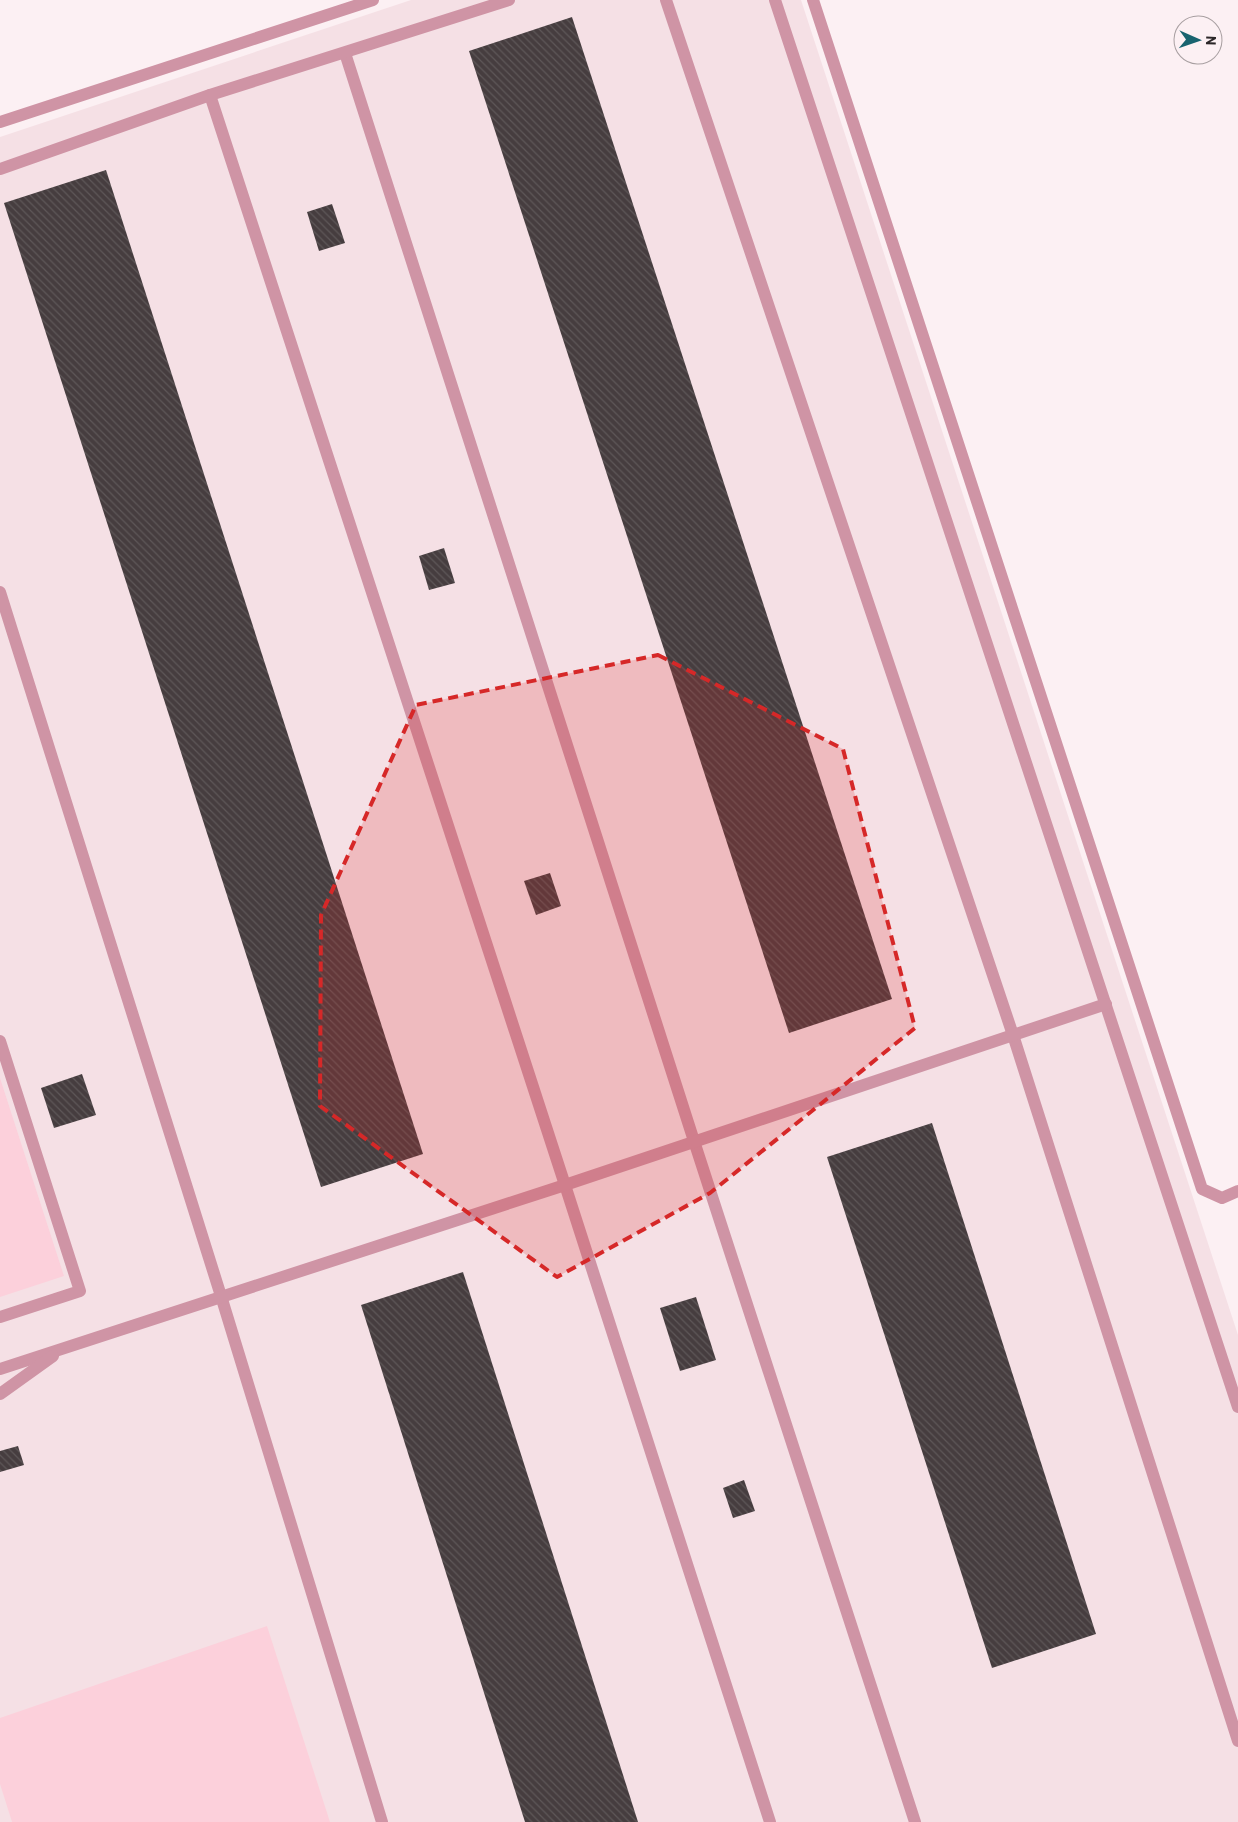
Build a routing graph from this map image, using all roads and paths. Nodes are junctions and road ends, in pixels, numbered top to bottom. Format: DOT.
graph roads {
  1 [pos="373,0"];
  2 [pos="509,0"];
  3 [pos="666,0"];
  4 [pos="775,0"];
  5 [pos="813,0"];
  6 [pos="345,53"];
  7 [pos="210,95"];
  8 [pos="0,122"];
  9 [pos="0,169"];
  10 [pos="0,592"];
  11 [pos="1106,1004"];
  12 [pos="1013,1035"];
  13 [pos="0,1041"];
  14 [pos="694,1141"];
  15 [pos="565,1184"];
  16 [pos="1238,1191"];
  17 [pos="222,1296"];
  18 [pos="0,1317"];
  19 [pos="64,1348"];
  20 [pos="0,1369"];
  21 [pos="0,1394"];
  22 [pos="1238,1407"];
  23 [pos="1238,1741"];
  24 [pos="382,1822"];
  25 [pos="770,1822"];
  26 [pos="915,1822"];
  1 -- 8 [label="street"];
  2 -- 6 [label="street"];
  3 -- 12 [label="street"];
  4 -- 11 [label="street"];
  5 -- 16 [label="street"];
  6 -- 7 [label="street"];
  6 -- 14 [label="street"];
  7 -- 9 [label="street"];
  7 -- 15 [label="street"];
  10 -- 17 [label="street"];
  11 -- 12 [label="street"];
  11 -- 22 [label="street"];
  12 -- 14 [label="street"];
  12 -- 23 [label="street"];
  13 -- 18 [label="street"];
  14 -- 15 [label="street"];
  14 -- 26 [label="street"];
  15 -- 17 [label="street"];
  15 -- 25 [label="street"];
  17 -- 19 [label="street"];
  17 -- 24 [label="street"];
  19 -- 20 [label="street"];
  19 -- 21 [label="street"];
}
